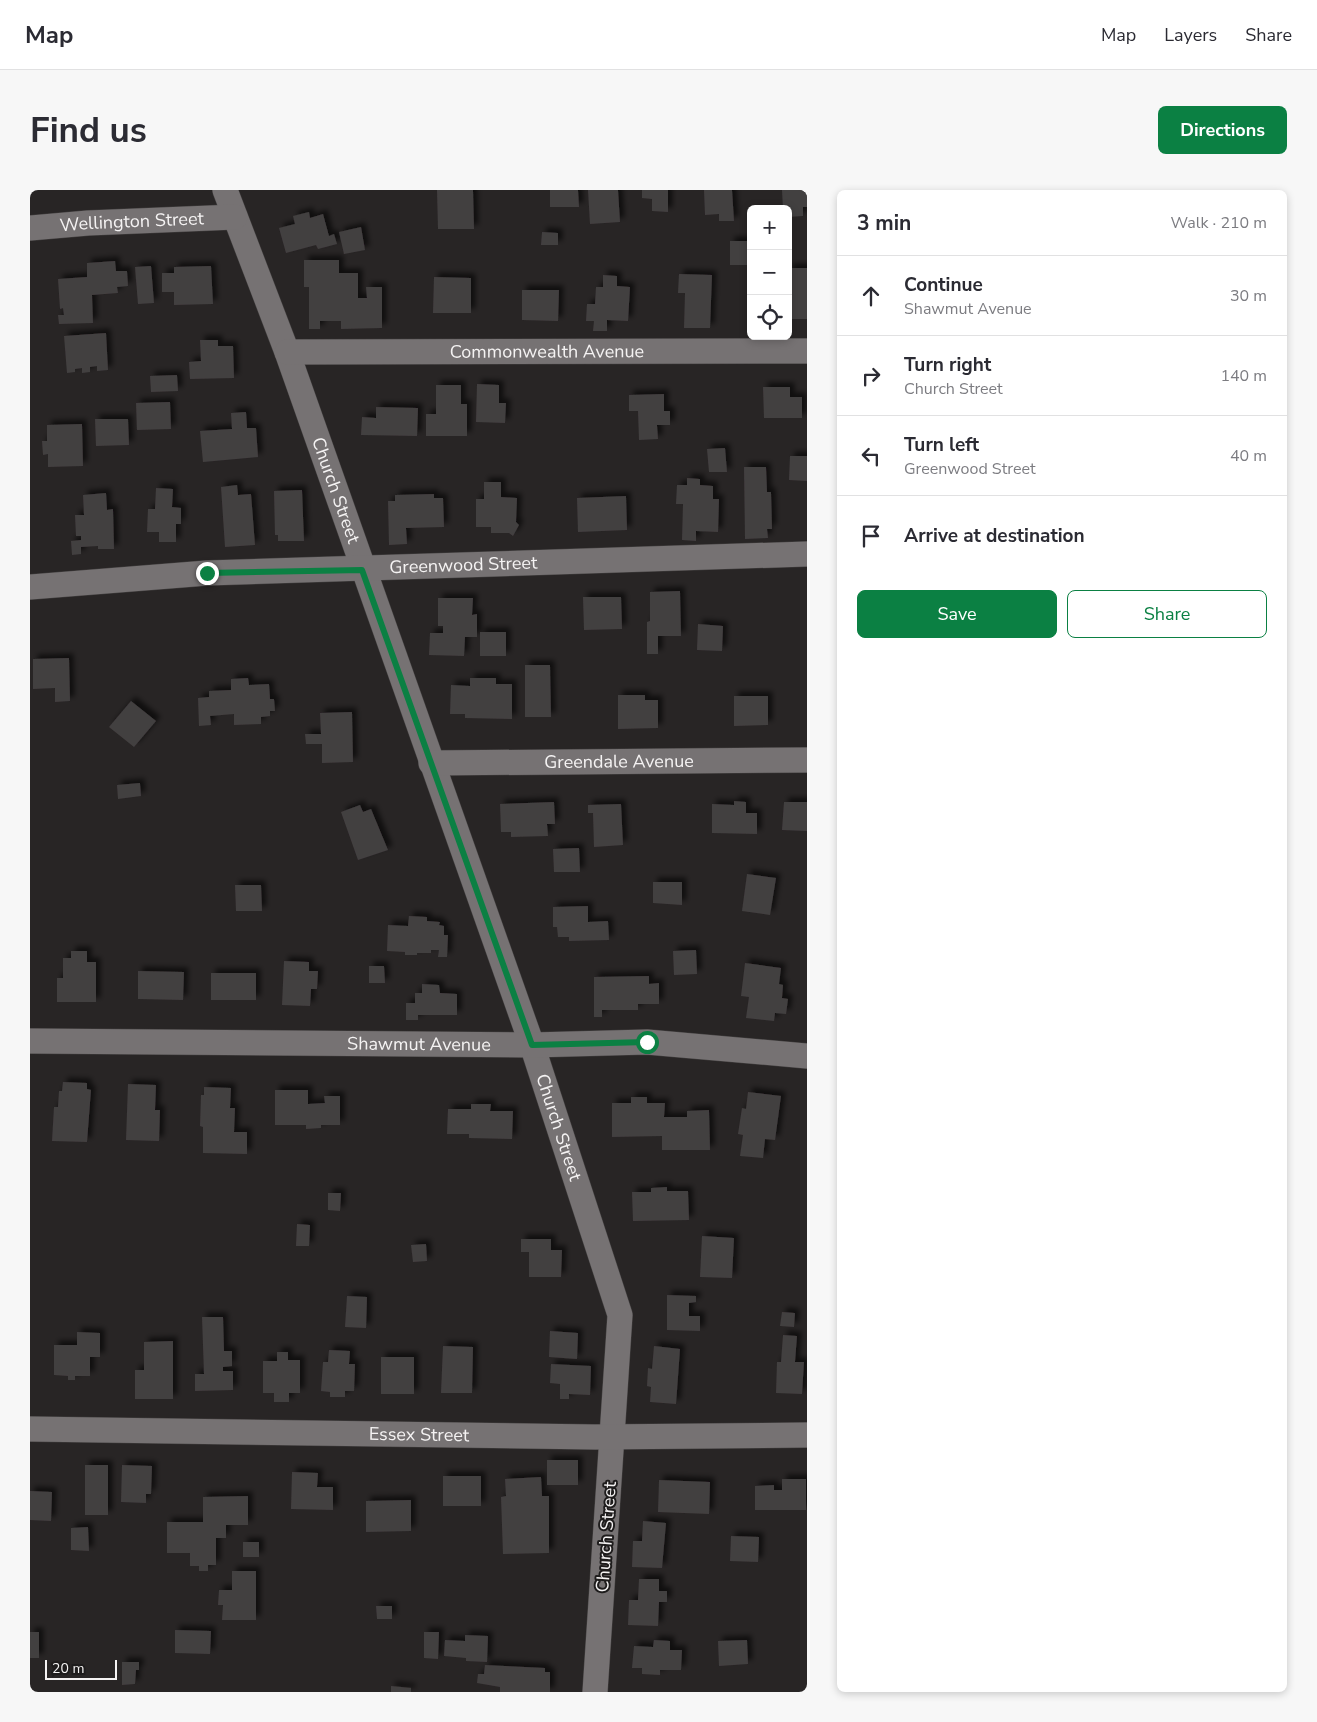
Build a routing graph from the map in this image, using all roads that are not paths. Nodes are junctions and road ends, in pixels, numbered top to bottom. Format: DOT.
graph roads {
  1 [pos="225,190"];
  2 [pos="235,217"];
  3 [pos="30,228"];
  4 [pos="807,351"];
  5 [pos="286,352"];
  6 [pos="807,554"];
  7 [pos="362,570"];
  8 [pos="30,587"];
  9 [pos="807,760"];
  10 [pos="431,763"];
  11 [pos="30,1041"];
  12 [pos="532,1045"];
  13 [pos="807,1056"];
  14 [pos="30,1429"];
  15 [pos="807,1435"];
  16 [pos="612,1437"];
  17 [pos="595,1692"];
  1 -- 2 [label="street, Church Street"];
  2 -- 3 [label="street, Wellington Street"];
  2 -- 5 [label="street, Church Street"];
  4 -- 5 [label="street, Commonwealth Avenue"];
  5 -- 7 [label="street, Church Street"];
  6 -- 7 [label="street, Greenwood Street"];
  7 -- 8 [label="street, Greenwood Street"];
  7 -- 10 [label="street, Church Street"];
  9 -- 10 [label="street, Greendale Avenue"];
  10 -- 12 [label="street, Church Street"];
  11 -- 12 [label="street, Shawmut Avenue"];
  12 -- 13 [label="street, Shawmut Avenue"];
  12 -- 16 [label="street, Church Street"];
  14 -- 16 [label="street, Essex Street"];
  15 -- 16 [label="street, Essex Street"];
  16 -- 17 [label="street, Church Street"];
}
